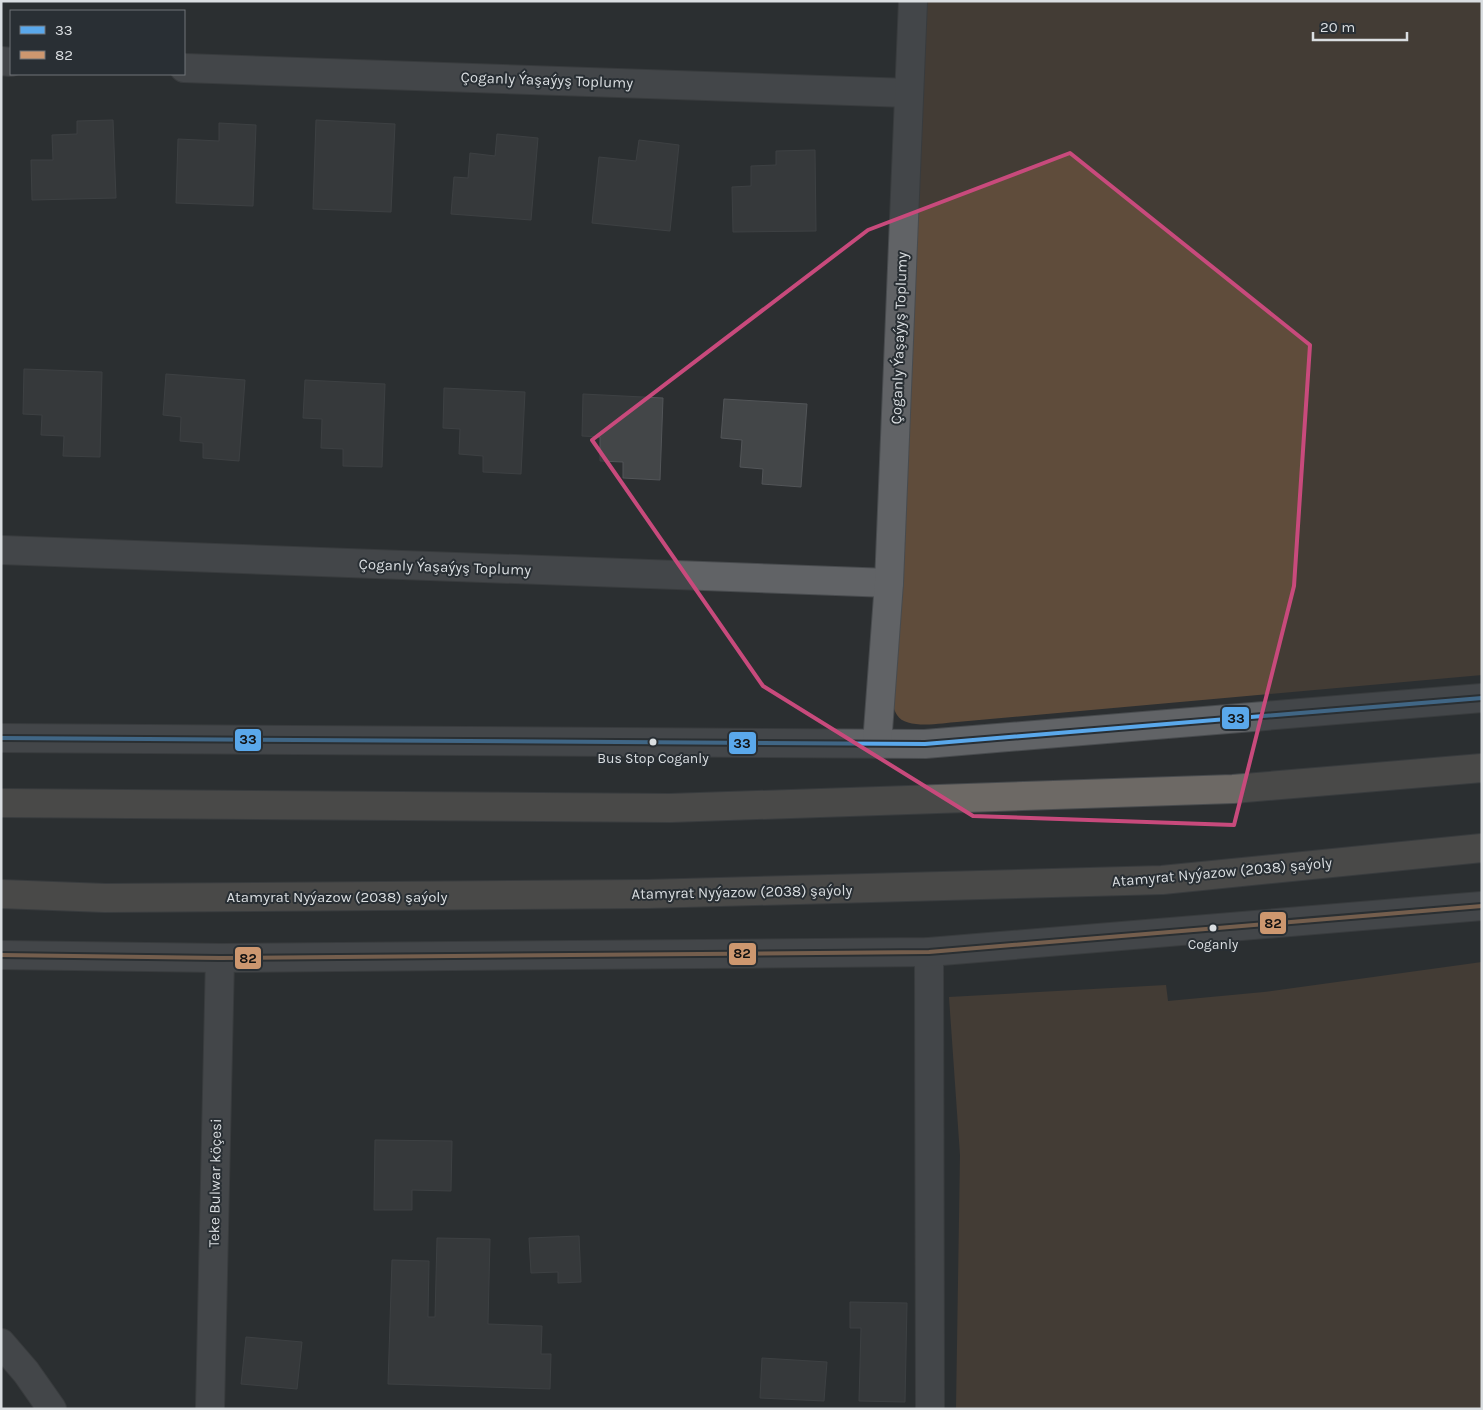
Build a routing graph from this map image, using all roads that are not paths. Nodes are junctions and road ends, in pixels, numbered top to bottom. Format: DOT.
graph roads {
  1 [pos="913,1"];
  2 [pos="185,68"];
  3 [pos="910,93"];
  4 [pos="1,550"];
  5 [pos="889,583"];
  6 [pos="1482,698"];
  7 [pos="1,738"];
  8 [pos="877,744"];
  9 [pos="1482,768"];
  10 [pos="1,803"];
  11 [pos="1482,848"];
  12 [pos="1,894"];
  13 [pos="1482,906"];
  14 [pos="929,952"];
  15 [pos="1,956"];
  16 [pos="220,958"];
  17 [pos="1,1343"];
  18 [pos="52,1409"];
  19 [pos="210,1409"];
  20 [pos="930,1409"];
  1 -- 3 [label="street, Çoganly Ýaşaýyş Toplumy"];
  2 -- 3 [label="street, Çoganly Ýaşaýyş Toplumy"];
  3 -- 5 [label="street, Çoganly Ýaşaýyş Toplumy"];
  4 -- 5 [label="street, Çoganly Ýaşaýyş Toplumy"];
  5 -- 8 [label="street, Çoganly Ýaşaýyş Toplumy"];
  6 -- 8 [label="street"];
  7 -- 8 [label="street"];
  9 -- 10 [label="main road"];
  11 -- 12 [label="main road, Atamyrat Nyýazow (2038) şaýoly"];
  13 -- 14 [label="street"];
  14 -- 16 [label="street"];
  14 -- 20 [label="street"];
  15 -- 16 [label="street"];
  16 -- 19 [label="street, Teke Bulwar köçesi"];
  17 -- 18 [label="street"];
}
